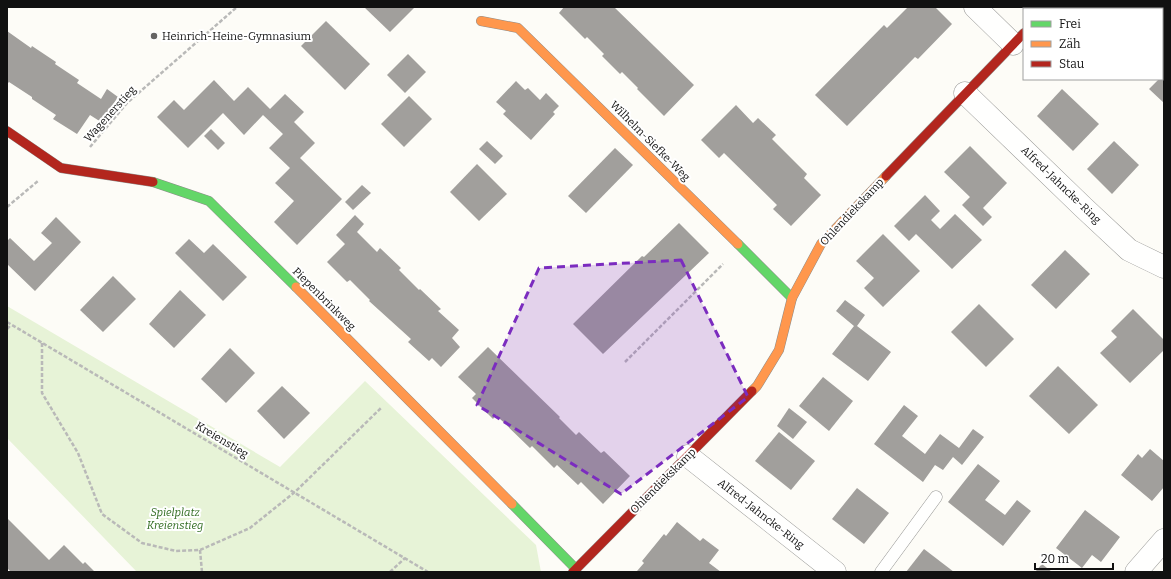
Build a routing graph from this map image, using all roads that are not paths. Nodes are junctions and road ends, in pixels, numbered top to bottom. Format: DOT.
graph roads {
  1 [pos="975,7"];
  2 [pos="481,21"];
  3 [pos="1018,38"];
  4 [pos="965,93"];
  5 [pos="7,131"];
  6 [pos="1164,267"];
  7 [pos="792,298"];
  8 [pos="688,456"];
  9 [pos="936,497"];
  10 [pos="1164,540"];
  11 [pos="574,570"];
  12 [pos="834,572"];
  13 [pos="881,572"];
  14 [pos="1136,572"];
  1 -- 3 [label="street"];
  2 -- 7 [label="street, Wilhelm-Siefke-Weg"];
  3 -- 4 [label="street, Ohlendiekskamp"];
  4 -- 6 [label="street, Alfred-Jahncke-Ring"];
  4 -- 7 [label="street, Ohlendiekskamp"];
  5 -- 11 [label="street, Piepenbrinkweg"];
  7 -- 8 [label="street, Ohlendiekskamp"];
  8 -- 11 [label="street, Ohlendiekskamp"];
  8 -- 12 [label="street, Alfred-Jahncke-Ring"];
  9 -- 13 [label="lane"];
  10 -- 14 [label="street"];
}
